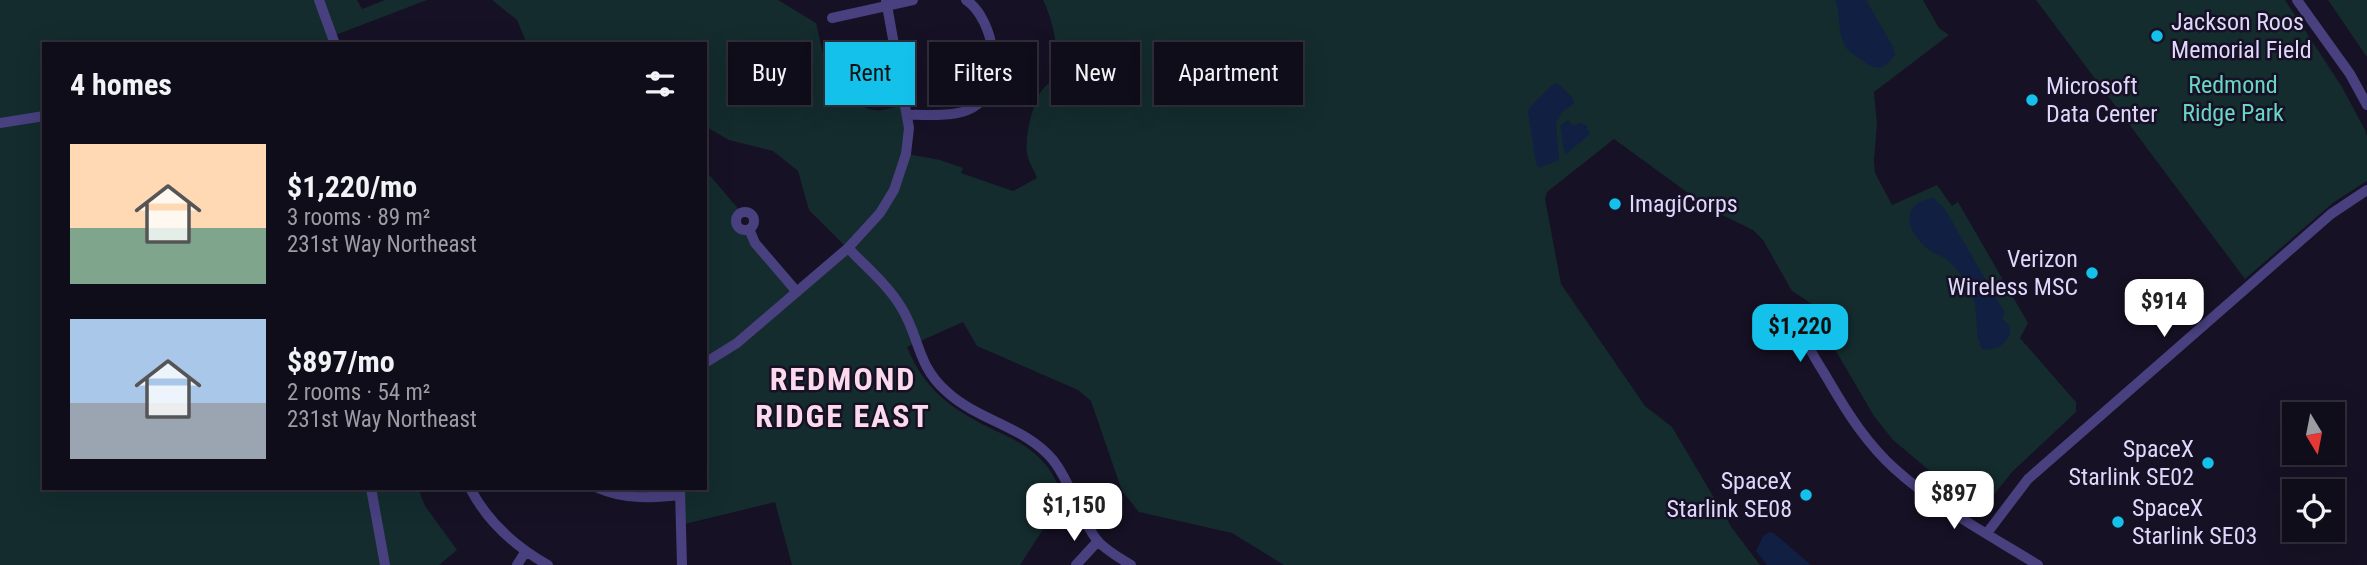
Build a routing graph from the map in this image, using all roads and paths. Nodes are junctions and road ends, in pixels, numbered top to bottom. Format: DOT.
graph roads {
  1 [pos="319,0"];
  2 [pos="913,0"];
  3 [pos="965,0"];
  4 [pos="2297,0"];
  5 [pos="887,3"];
  6 [pos="832,18"];
  7 [pos="334,42"];
  8 [pos="2367,105"];
  9 [pos="907,115"];
  10 [pos="42,116"];
  11 [pos="0,123"];
  12 [pos="2367,190"];
  13 [pos="749,229"];
  14 [pos="848,248"];
  15 [pos="797,292"];
  16 [pos="1802,326"];
  17 [pos="707,362"];
  18 [pos="371,490"];
  19 [pos="471,490"];
  20 [pos="602,490"];
  21 [pos="680,492"];
  22 [pos="1987,533"];
  23 [pos="1098,541"];
  24 [pos="526,551"];
  25 [pos="385,565"];
  26 [pos="517,565"];
  27 [pos="548,565"];
  28 [pos="682,565"];
  29 [pos="1076,565"];
  30 [pos="1131,565"];
  31 [pos="2038,565"];
  1 -- 7 [label="street"];
  2 -- 5 [label="street"];
  3 -- 9 [label="street"];
  4 -- 8 [label="street"];
  5 -- 6 [label="street"];
  5 -- 9 [label="street"];
  9 -- 14 [label="street"];
  10 -- 11 [label="street"];
  12 -- 22 [label="street"];
  13 -- 15 [label="street"];
  14 -- 15 [label="street"];
  14 -- 23 [label="street"];
  15 -- 17 [label="street"];
  16 -- 22 [label="street"];
  18 -- 25 [label="street"];
  19 -- 24 [label="street"];
  20 -- 21 [label="street"];
  21 -- 28 [label="street"];
  22 -- 31 [label="street"];
  23 -- 29 [label="street"];
  23 -- 30 [label="street"];
  24 -- 26 [label="street"];
  24 -- 27 [label="street"];
}
